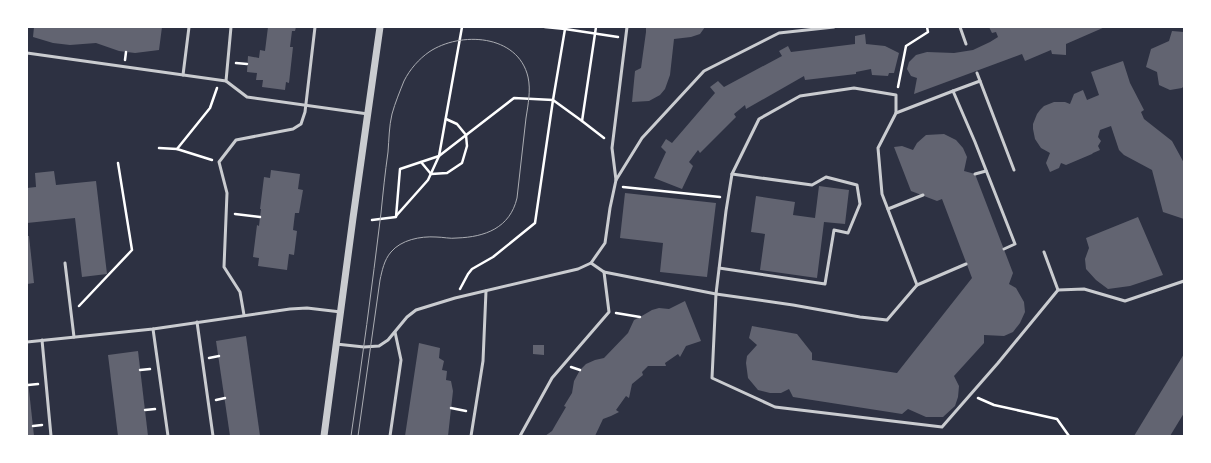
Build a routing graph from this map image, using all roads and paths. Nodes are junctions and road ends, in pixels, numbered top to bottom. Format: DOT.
graph roads {
  1 [pos="189,27"];
  2 [pos="231,27"];
  3 [pos="315,27"];
  4 [pos="380,27"];
  5 [pos="462,27"];
  6 [pos="545,27"];
  7 [pos="596,27"];
  8 [pos="627,27"];
  9 [pos="834,27"];
  10 [pos="927,27"];
  11 [pos="960,27"];
  12 [pos="565,29"];
  13 [pos="595,34"];
  14 [pos="626,38"];
  15 [pos="966,44"];
  16 [pos="27,53"];
  17 [pos="977,73"];
  18 [pos="183,75"];
  19 [pos="220,80"];
  20 [pos="226,81"];
  21 [pos="980,81"];
  22 [pos="953,91"];
  23 [pos="896,96"];
  24 [pos="553,100"];
  25 [pos="306,105"];
  26 [pos="896,113"];
  27 [pos="368,114"];
  28 [pos="446,119"];
  29 [pos="582,121"];
  30 [pos="466,135"];
  31 [pos="159,148"];
  32 [pos="612,148"];
  33 [pos="177,149"];
  34 [pos="440,156"];
  35 [pos="220,162"];
  36 [pos="421,162"];
  37 [pos="118,163"];
  38 [pos="1014,170"];
  39 [pos="986,171"];
  40 [pos="431,174"];
  41 [pos="732,174"];
  42 [pos="975,174"];
  43 [pos="616,180"];
  44 [pos="615,186"];
  45 [pos="923,195"];
  46 [pos="715,196"];
  47 [pos="888,209"];
  48 [pos="226,212"];
  49 [pos="260,217"];
  50 [pos="396,217"];
  51 [pos="372,220"];
  52 [pos="1004,249"];
  53 [pos="1044,252"];
  54 [pos="65,263"];
  55 [pos="591,263"];
  56 [pos="966,264"];
  57 [pos="719,268"];
  58 [pos="604,272"];
  59 [pos="1184,281"];
  60 [pos="918,285"];
  61 [pos="1058,290"];
  62 [pos="486,291"];
  63 [pos="716,294"];
  64 [pos="455,298"];
  65 [pos="340,312"];
  66 [pos="609,312"];
  67 [pos="72,313"];
  68 [pos="244,315"];
  69 [pos="640,317"];
  70 [pos="197,322"];
  71 [pos="153,329"];
  72 [pos="395,332"];
  73 [pos="74,337"];
  74 [pos="42,340"];
  75 [pos="27,342"];
  76 [pos="336,344"];
  77 [pos="971,394"];
  78 [pos="451,408"];
  79 [pos="475,412"];
  80 [pos="51,436"];
  81 [pos="168,436"];
  82 [pos="213,436"];
  83 [pos="324,436"];
  84 [pos="390,436"];
  85 [pos="471,436"];
  86 [pos="520,436"];
  87 [pos="1069,436"];
  1 -- 18 [label="lane"];
  2 -- 20 [label="lane"];
  3 -- 25 [label="lane"];
  4 -- 27 [label="street"];
  5 -- 28 [label="path"];
  6 -- 12 [label="path"];
  7 -- 13 [label="path"];
  8 -- 14 [label="lane"];
  9 -- 43 [label="lane"];
  10 -- 23 [label="path"];
  11 -- 15 [label="lane"];
  12 -- 13 [label="path"];
  12 -- 24 [label="path"];
  13 -- 14 [label="path"];
  13 -- 29 [label="path"];
  14 -- 32 [label="lane"];
  16 -- 18 [label="lane"];
  17 -- 21 [label="lane"];
  18 -- 19 [label="lane"];
  19 -- 20 [label="lane"];
  19 -- 33 [label="path"];
  20 -- 25 [label="lane"];
  21 -- 22 [label="lane"];
  21 -- 38 [label="lane"];
  22 -- 26 [label="lane"];
  22 -- 39 [label="lane"];
  23 -- 26 [label="lane"];
  23 -- 41 [label="lane"];
  24 -- 29 [label="path"];
  24 -- 30 [label="path"];
  24 -- 64 [label="path"];
  25 -- 27 [label="lane"];
  25 -- 35 [label="lane"];
  26 -- 47 [label="lane"];
  27 -- 65 [label="street"];
  28 -- 30 [label="path"];
  28 -- 34 [label="path"];
  29 -- 32 [label="path"];
  30 -- 34 [label="path"];
  30 -- 40 [label="path"];
  31 -- 33 [label="path"];
  32 -- 43 [label="lane"];
  33 -- 35 [label="path"];
  34 -- 36 [label="path"];
  34 -- 40 [label="path"];
  35 -- 48 [label="lane"];
  36 -- 40 [label="path"];
  36 -- 50 [label="path"];
  37 -- 67 [label="path"];
  39 -- 42 [label="lane"];
  39 -- 52 [label="lane"];
  40 -- 50 [label="path"];
  41 -- 57 [label="lane"];
  41 -- 57 [label="lane"];
  43 -- 44 [label="lane"];
  44 -- 46 [label="path"];
  44 -- 55 [label="lane"];
  45 -- 47 [label="lane"];
  47 -- 60 [label="lane"];
  48 -- 49 [label="path"];
  48 -- 68 [label="lane"];
  50 -- 51 [label="path"];
  53 -- 61 [label="lane"];
  54 -- 67 [label="lane"];
  55 -- 58 [label="lane"];
  55 -- 62 [label="lane"];
  56 -- 60 [label="lane"];
  57 -- 63 [label="lane"];
  58 -- 63 [label="lane"];
  58 -- 66 [label="lane"];
  59 -- 61 [label="lane"];
  60 -- 63 [label="lane"];
  61 -- 77 [label="lane"];
  62 -- 64 [label="lane"];
  62 -- 79 [label="lane"];
  63 -- 77 [label="lane"];
  64 -- 72 [label="lane"];
  65 -- 68 [label="lane"];
  65 -- 76 [label="street"];
  66 -- 69 [label="path"];
  66 -- 86 [label="lane"];
  67 -- 73 [label="lane"];
  68 -- 70 [label="lane"];
  70 -- 71 [label="lane"];
  70 -- 82 [label="lane"];
  71 -- 73 [label="lane"];
  71 -- 81 [label="lane"];
  72 -- 76 [label="lane"];
  72 -- 84 [label="lane"];
  73 -- 74 [label="lane"];
  74 -- 75 [label="lane"];
  74 -- 80 [label="lane"];
  76 -- 83 [label="street"];
  77 -- 87 [label="path"];
  78 -- 79 [label="path"];
  79 -- 85 [label="lane"];
}
